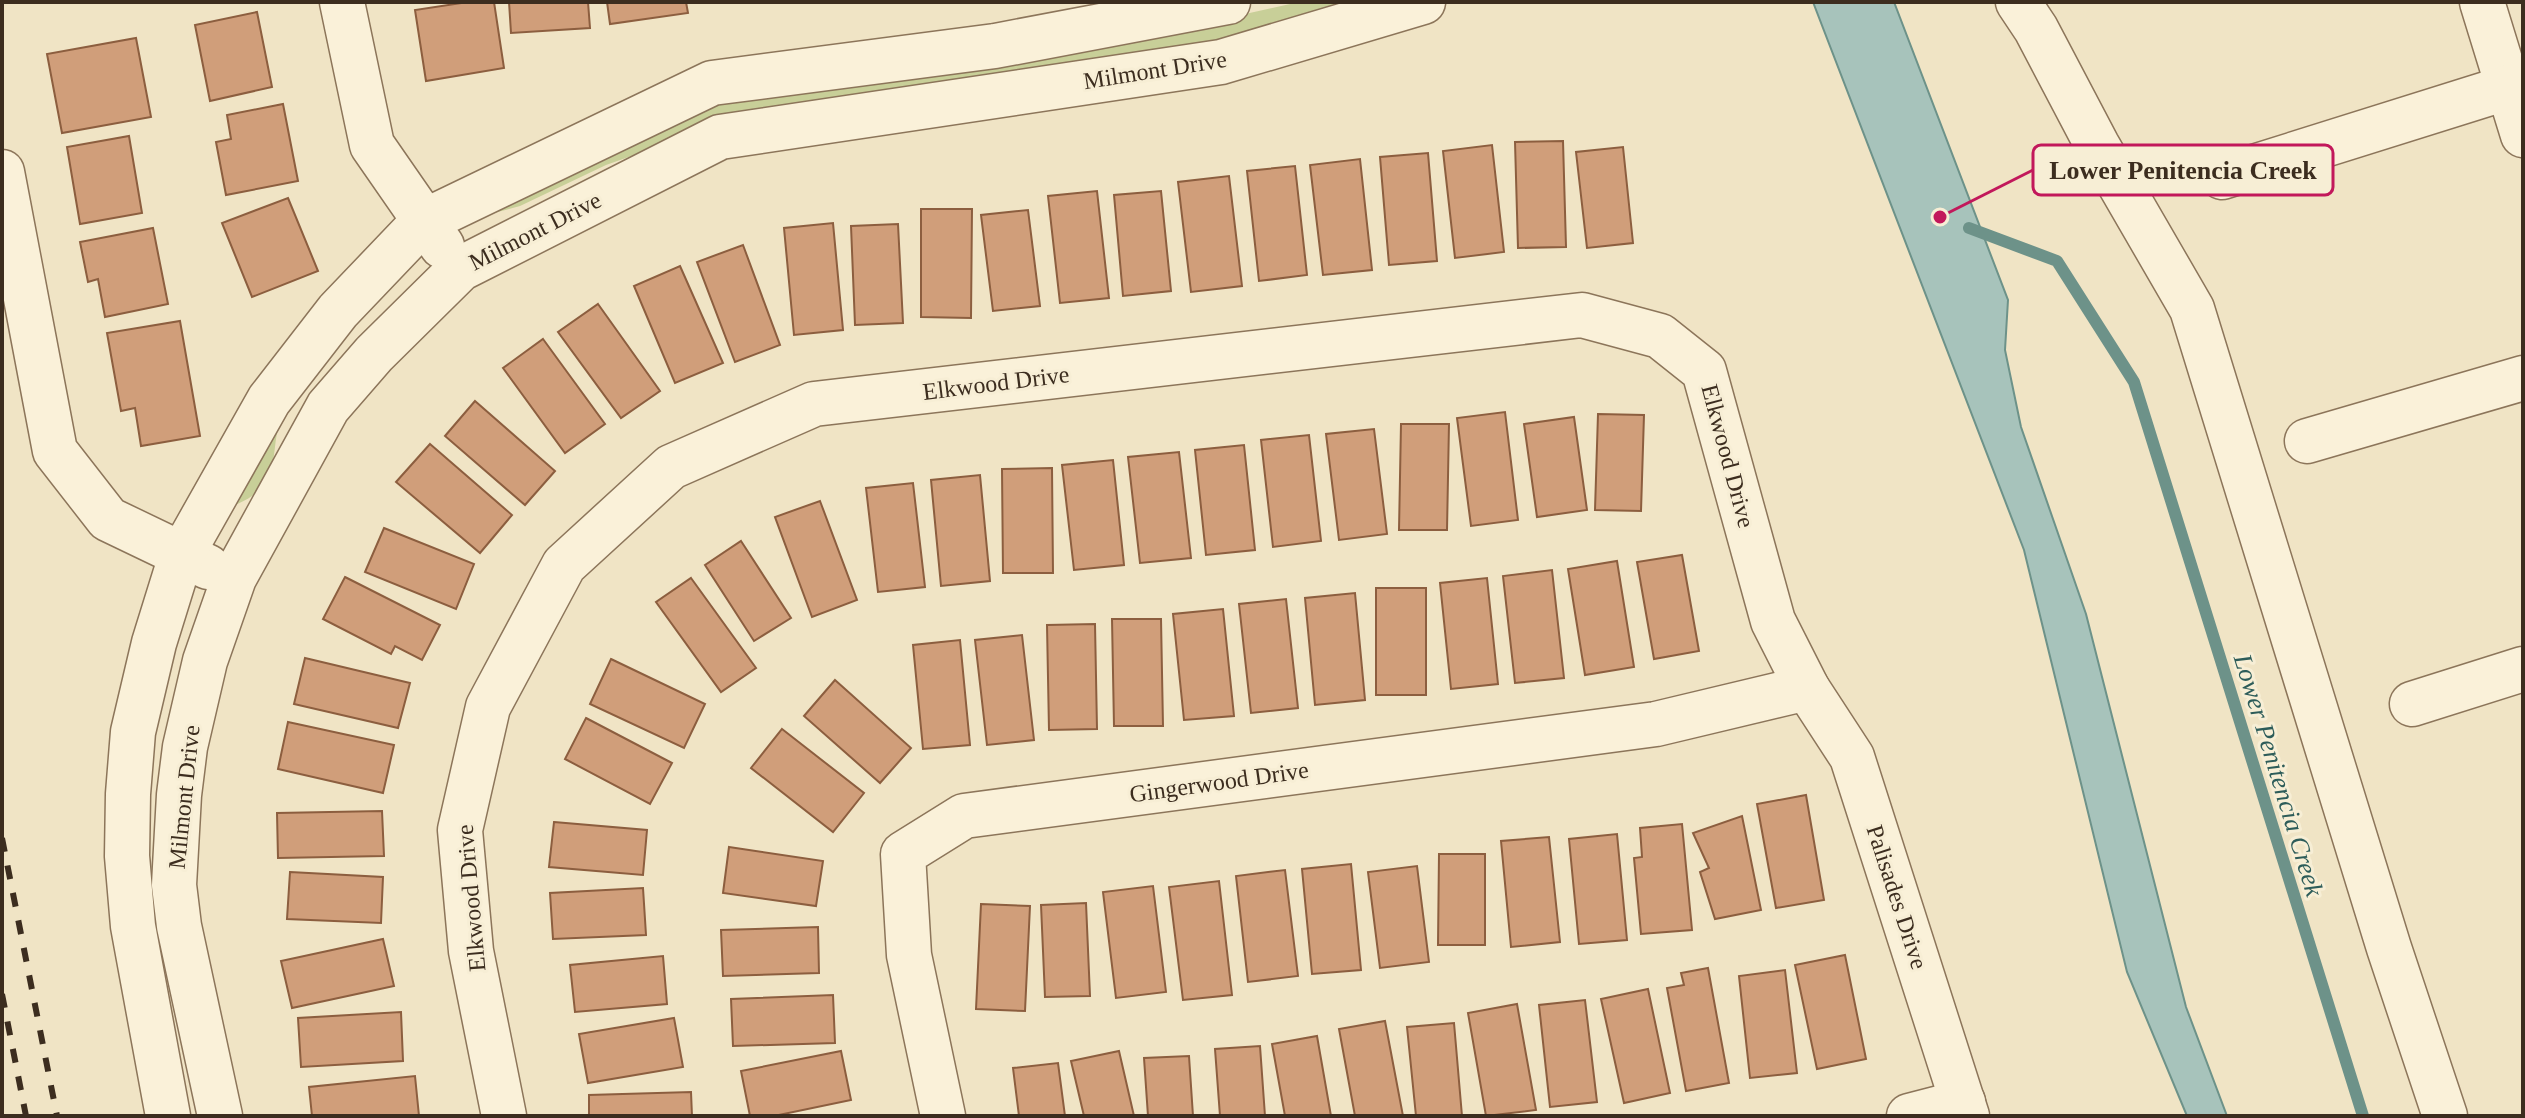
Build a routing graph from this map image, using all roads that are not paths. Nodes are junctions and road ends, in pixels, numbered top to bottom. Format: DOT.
graph roads {
  1 [pos="342,2"];
  2 [pos="1228,2"];
  3 [pos="1423,2"];
  4 [pos="2018,2"];
  5 [pos="2482,2"];
  6 [pos="2516,86"];
  7 [pos="2523,135"];
  8 [pos="2,172"];
  9 [pos="2222,177"];
  10 [pos="423,222"];
  11 [pos="460,269"];
  12 [pos="2523,378"];
  13 [pos="2307,441"];
  14 [pos="181,556"];
  15 [pos="234,578"];
  16 [pos="2523,669"];
  17 [pos="1807,688"];
  18 [pos="2412,704"];
  19 [pos="1965,1109"];
  20 [pos="168,1116"];
  21 [pos="220,1116"];
  22 [pos="504,1116"];
  23 [pos="943,1116"];
  24 [pos="1909,1116"];
  25 [pos="2445,1116"];
  1 -- 10 [label="street"];
  2 -- 10 [label="street, Milmont Drive"];
  3 -- 11 [label="street, Milmont Drive"];
  4 -- 25 [label="street"];
  5 -- 6 [label="street"];
  6 -- 7 [label="street"];
  6 -- 9 [label="street"];
  8 -- 14 [label="street"];
  10 -- 11 [label="street"];
  10 -- 14 [label="street, Milmont Drive"];
  11 -- 15 [label="street, Milmont Drive"];
  12 -- 13 [label="street"];
  14 -- 15 [label="street"];
  14 -- 20 [label="street, Milmont Drive"];
  15 -- 21 [label="street, Milmont Drive"];
  16 -- 18 [label="street"];
  17 -- 19 [label="street, Palisades Drive"];
  17 -- 22 [label="street, Elkwood Drive"];
  17 -- 23 [label="street, Gingerwood Drive"];
  19 -- 24 [label="street"];
}
